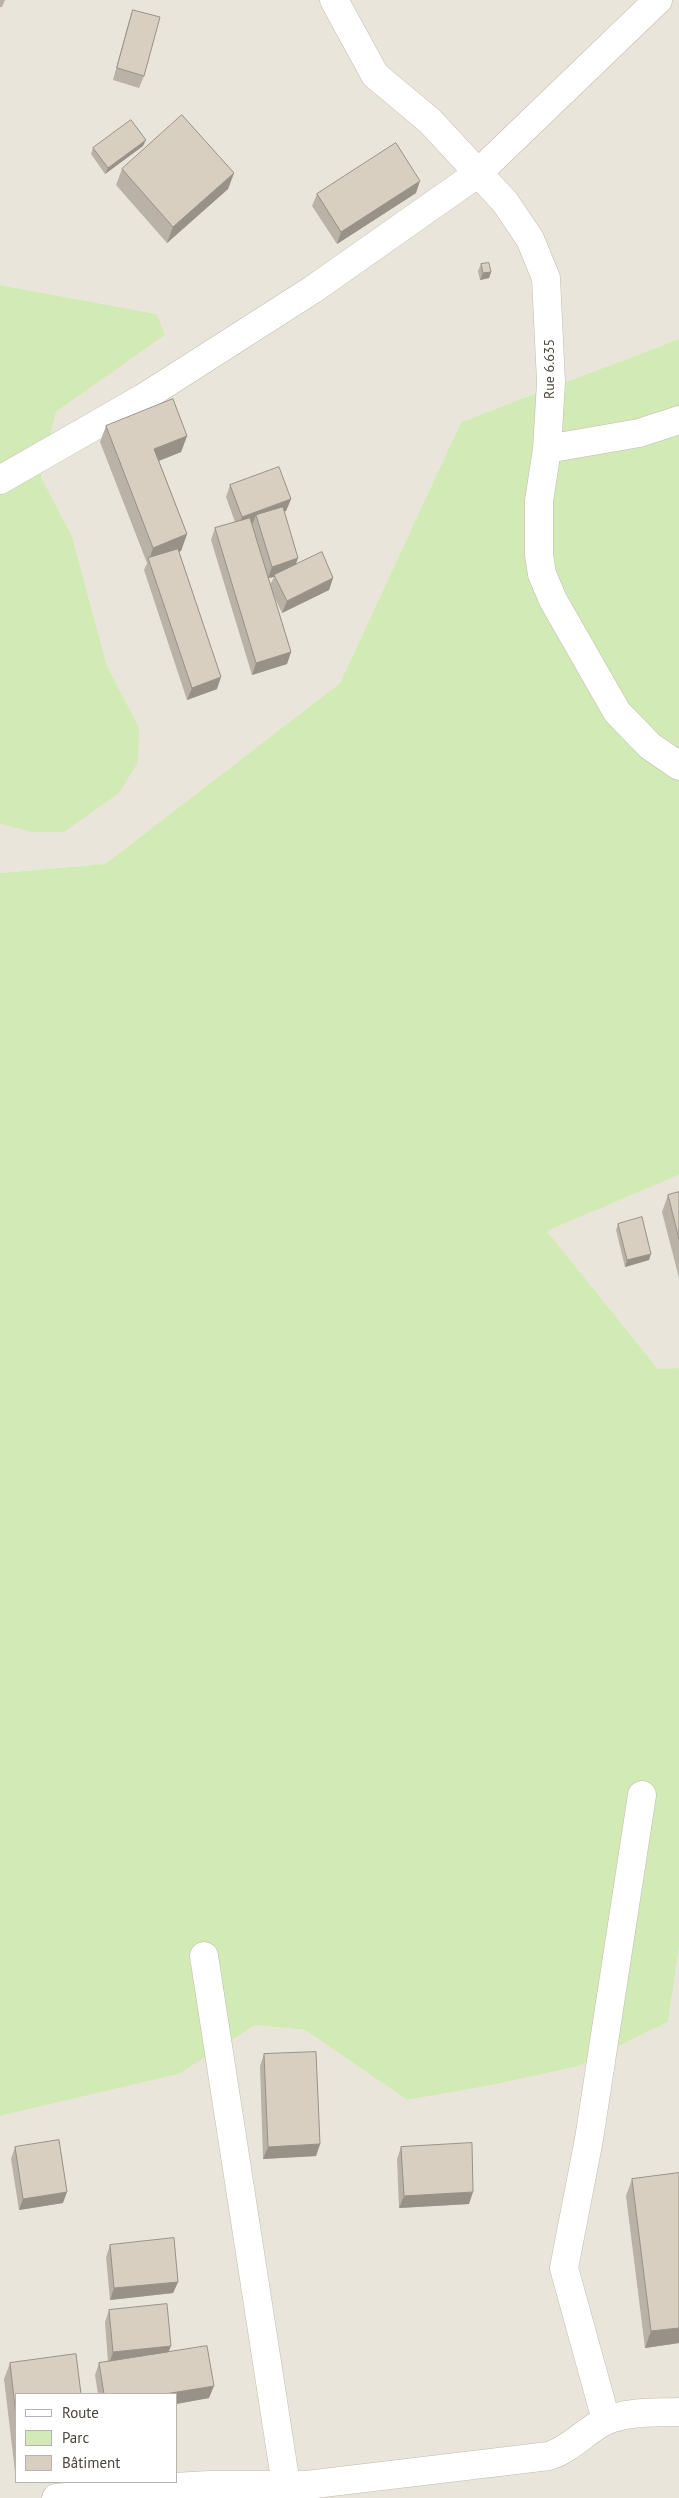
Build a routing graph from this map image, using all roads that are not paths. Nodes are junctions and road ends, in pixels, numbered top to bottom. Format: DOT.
graph roads {
  1 [pos="334,0"];
  2 [pos="658,0"];
  3 [pos="477,174"];
  4 [pos="679,420"];
  5 [pos="547,449"];
  6 [pos="0,480"];
  7 [pos="679,766"];
  8 [pos="642,1795"];
  9 [pos="204,1956"];
  10 [pos="679,2412"];
  11 [pos="606,2420"];
  12 [pos="286,2484"];
  13 [pos="56,2498"];
  1 -- 3 [label="street, Rue 6.635"];
  2 -- 3 [label="street"];
  3 -- 5 [label="street, Rue 6.635"];
  3 -- 6 [label="street"];
  4 -- 5 [label="street"];
  5 -- 7 [label="street, Rue 6.635"];
  8 -- 11 [label="street"];
  9 -- 12 [label="street"];
  10 -- 11 [label="street"];
  11 -- 12 [label="street"];
  12 -- 13 [label="street"];
}
